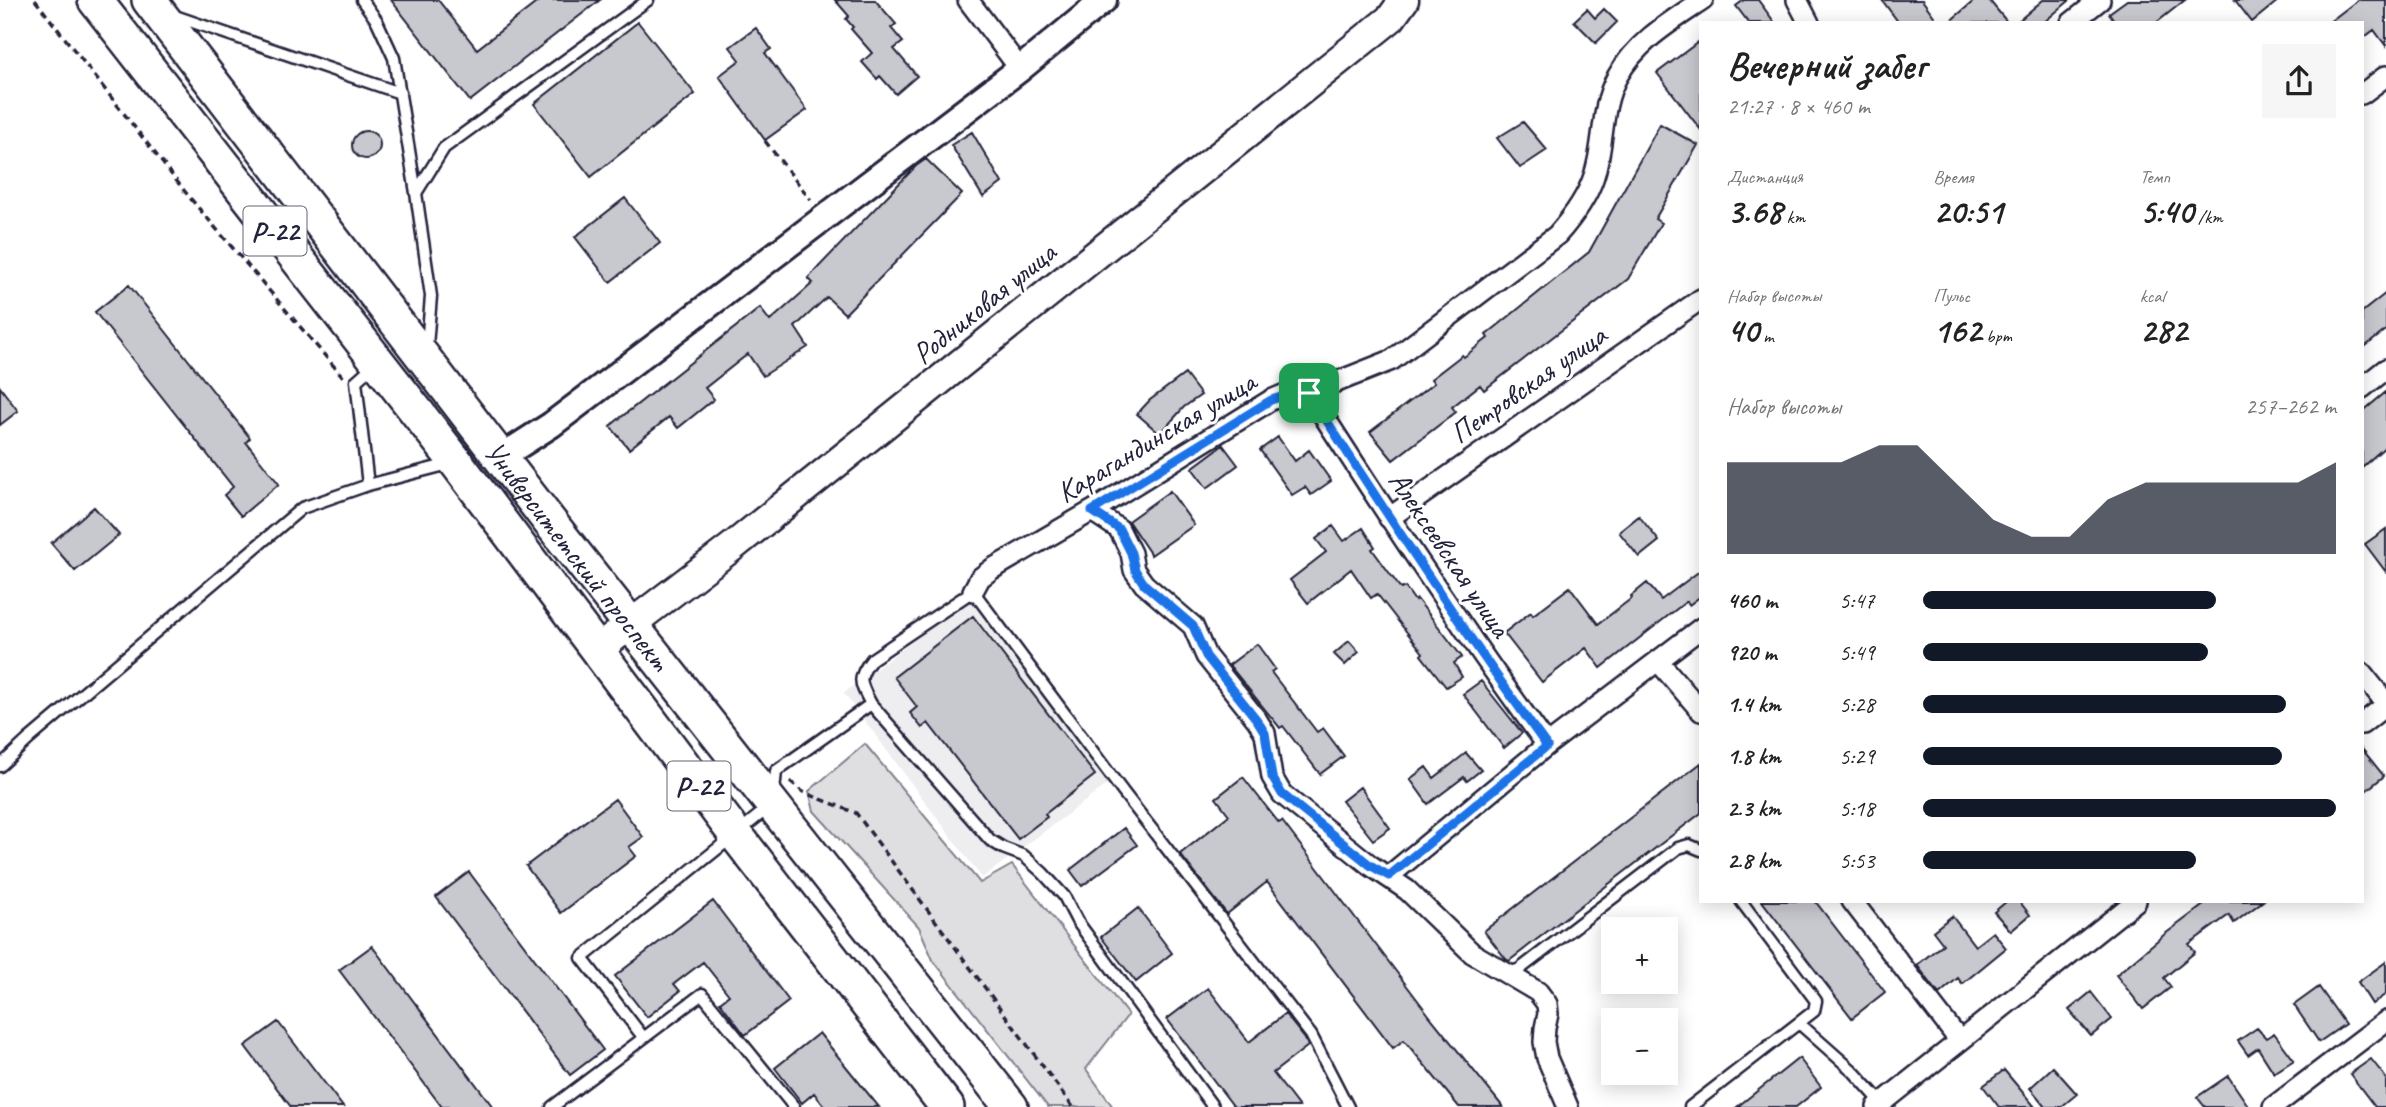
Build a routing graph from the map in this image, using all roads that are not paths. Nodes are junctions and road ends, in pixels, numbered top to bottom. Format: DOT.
graph roads {
  1 [pos="95,0"];
  2 [pos="362,0"];
  3 [pos="648,0"];
  4 [pos="968,0"];
  5 [pos="1404,0"];
  6 [pos="1703,0"];
  7 [pos="1797,0"];
  8 [pos="2099,0"];
  9 [pos="1094,3"];
  10 [pos="152,5"];
  11 [pos="1808,21"];
  12 [pos="2073,21"];
  13 [pos="1020,69"];
  14 [pos="2386,76"];
  15 [pos="2364,92"];
  16 [pos="400,93"];
  17 [pos="415,193"];
  18 [pos="1699,300"];
  19 [pos="426,360"];
  20 [pos="378,362"];
  21 [pos="2386,369"];
  22 [pos="2364,386"];
  23 [pos="1309,393"];
  24 [pos="501,457"];
  25 [pos="456,462"];
  26 [pos="368,485"];
  27 [pos="1092,511"];
  28 [pos="1389,518"];
  29 [pos="973,591"];
  30 [pos="631,624"];
  31 [pos="1699,630"];
  32 [pos="597,650"];
  33 [pos="1659,662"];
  34 [pos="2364,676"];
  35 [pos="871,704"];
  36 [pos="2386,704"];
  37 [pos="1699,709"];
  38 [pos="2364,722"];
  39 [pos="1547,746"];
  40 [pos="0,766"];
  41 [pos="773,804"];
  42 [pos="736,835"];
  43 [pos="1699,849"];
  44 [pos="1389,876"];
  45 [pos="1742,903"];
  46 [pos="1854,903"];
  47 [pos="2133,903"];
  48 [pos="1506,974"];
  49 [pos="2386,1021"];
  50 [pos="1800,1024"];
  51 [pos="643,1037"];
  52 [pos="1959,1040"];
  53 [pos="1879,1105"];
  54 [pos="1209,1106"];
  55 [pos="552,1107"];
  56 [pos="793,1107"];
  57 [pos="947,1107"];
  58 [pos="1011,1107"];
  59 [pos="1348,1107"];
  60 [pos="1568,1107"];
  61 [pos="1690,1107"];
  62 [pos="2273,1107"];
  1 -- 20 [label="highway, Университетский проспект / Р-22"];
  2 -- 16 [label="lane"];
  3 -- 17 [label="lane"];
  4 -- 13 [label="street"];
  5 -- 30 [label="main road, Родниковая улица"];
  6 -- 23 [label="street, Карагандинская улица"];
  7 -- 11 [label="street"];
  8 -- 12 [label="street"];
  9 -- 13 [label="street"];
  10 -- 16 [label="lane"];
  10 -- 19 [label="highway, Университетский проспект / Р-22"];
  13 -- 24 [label="street"];
  14 -- 15 [label="street"];
  16 -- 17 [label="lane"];
  17 -- 19 [label="lane"];
  18 -- 28 [label="street, Петровская улица"];
  19 -- 24 [label="highway, Университетский проспект / Р-22"];
  20 -- 25 [label="highway, Университетский проспект / Р-22"];
  20 -- 26 [label="lane"];
  21 -- 22 [label="street"];
  23 -- 27 [label="street, Карагандинская улица"];
  23 -- 28 [label="street, Алексеевская улица"];
  24 -- 25 [label="street"];
  24 -- 30 [label="highway, Университетский проспект / Р-22"];
  25 -- 26 [label="lane"];
  25 -- 32 [label="highway, Университетский проспект / Р-22"];
  26 -- 40 [label="lane"];
  27 -- 29 [label="street, Карагандинская улица"];
  27 -- 44 [label="street"];
  28 -- 39 [label="street, Алексеевская улица"];
  29 -- 35 [label="lane"];
  29 -- 59 [label="lane"];
  30 -- 32 [label="main road, Родниковая улица"];
  30 -- 41 [label="highway, Университетский проспект / Р-22"];
  31 -- 33 [label="street"];
  32 -- 42 [label="highway, Университетский проспект / Р-22"];
  33 -- 37 [label="street"];
  33 -- 39 [label="street"];
  34 -- 36 [label="street"];
  35 -- 41 [label="lane"];
  35 -- 54 [label="lane"];
  36 -- 38 [label="street"];
  39 -- 44 [label="street"];
  41 -- 42 [label="lane"];
  41 -- 58 [label="highway, Университетский проспект / Р-22"];
  42 -- 51 [label="lane"];
  42 -- 57 [label="highway, Университетский проспект / Р-22"];
  43 -- 48 [label="lane"];
  44 -- 48 [label="street"];
  45 -- 50 [label="lane"];
  46 -- 52 [label="street"];
  47 -- 52 [label="street"];
  48 -- 60 [label="street"];
  49 -- 62 [label="street"];
  50 -- 53 [label="lane"];
  50 -- 61 [label="lane"];
  51 -- 55 [label="lane"];
  51 -- 56 [label="lane"];
  52 -- 53 [label="street"];
}
